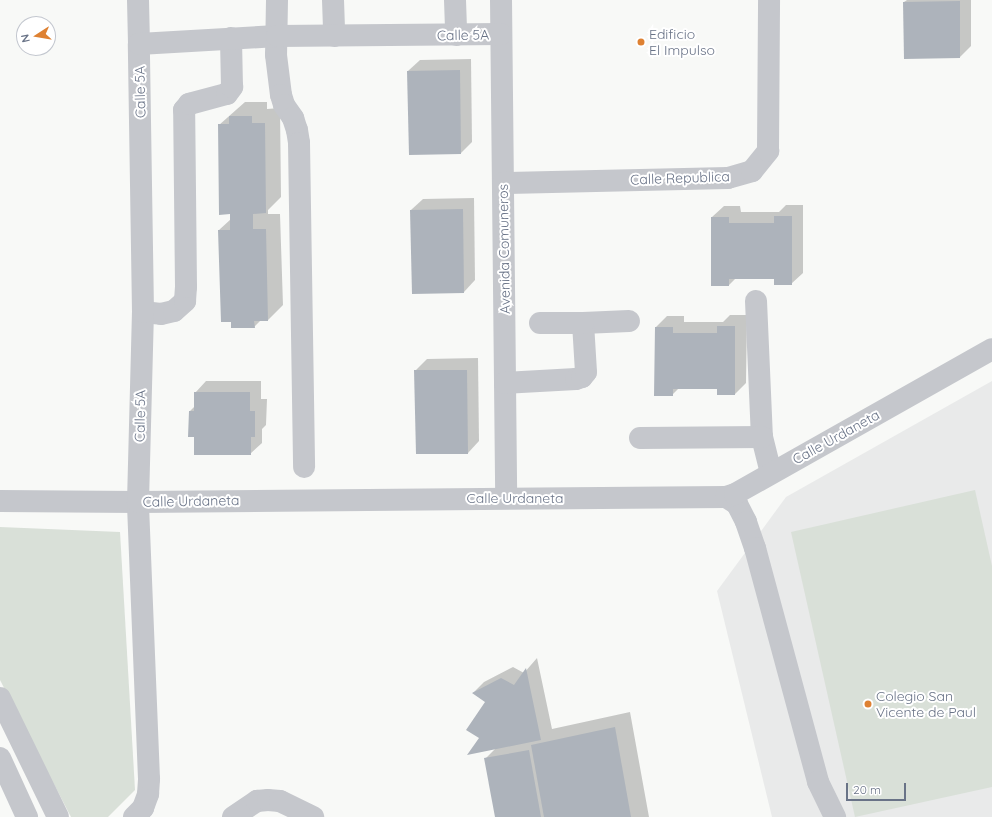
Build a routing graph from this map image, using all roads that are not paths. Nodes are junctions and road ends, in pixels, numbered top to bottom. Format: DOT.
graph roads {
  1 [pos="138,0"];
  2 [pos="277,0"];
  3 [pos="333,0"];
  4 [pos="455,0"];
  5 [pos="500,0"];
  6 [pos="769,0"];
  7 [pos="501,34"];
  8 [pos="456,35"];
  9 [pos="277,36"];
  10 [pos="334,36"];
  11 [pos="231,38"];
  12 [pos="140,44"];
  13 [pos="503,182"];
  14 [pos="756,301"];
  15 [pos="143,312"];
  16 [pos="629,321"];
  17 [pos="540,323"];
  18 [pos="583,323"];
  19 [pos="992,349"];
  20 [pos="505,383"];
  21 [pos="762,437"];
  22 [pos="640,438"];
  23 [pos="304,467"];
  24 [pos="771,473"];
  25 [pos="506,497"];
  26 [pos="726,497"];
  27 [pos="0,501"];
  28 [pos="138,502"];
  29 [pos="0,698"];
  30 [pos="0,758"];
  31 [pos="143,815"];
  32 [pos="27,817"];
  33 [pos="58,817"];
  34 [pos="233,817"];
  35 [pos="314,817"];
  36 [pos="835,817"];
  1 -- 12 [label="street"];
  2 -- 9 [label="street"];
  3 -- 10 [label="street"];
  4 -- 8 [label="street"];
  5 -- 7 [label="street, Avenida Comuneros"];
  6 -- 13 [label="street, Calle Republica"];
  7 -- 8 [label="street, Calle 5A"];
  7 -- 13 [label="street, Avenida Comuneros"];
  8 -- 10 [label="street, Calle 5A"];
  9 -- 10 [label="street, Calle 5A"];
  9 -- 11 [label="street, Calle 5A"];
  9 -- 23 [label="street"];
  11 -- 12 [label="street, Calle 5A"];
  11 -- 15 [label="street"];
  12 -- 15 [label="street, Calle 5A"];
  13 -- 20 [label="street, Avenida Comuneros"];
  14 -- 21 [label="street"];
  15 -- 28 [label="street, Calle 5A"];
  16 -- 18 [label="street"];
  17 -- 18 [label="street"];
  18 -- 20 [label="street"];
  19 -- 24 [label="street, Calle Urdaneta"];
  20 -- 25 [label="street, Avenida Comuneros"];
  21 -- 22 [label="street"];
  21 -- 24 [label="street"];
  24 -- 26 [label="street, Calle Urdaneta"];
  25 -- 26 [label="street, Calle Urdaneta"];
  25 -- 28 [label="street, Calle Urdaneta"];
  26 -- 36 [label="street"];
  27 -- 28 [label="street, Calle Urdaneta"];
  28 -- 31 [label="street, Calle 5A"];
  29 -- 33 [label="street"];
  30 -- 32 [label="street"];
  34 -- 35 [label="street"];
}
